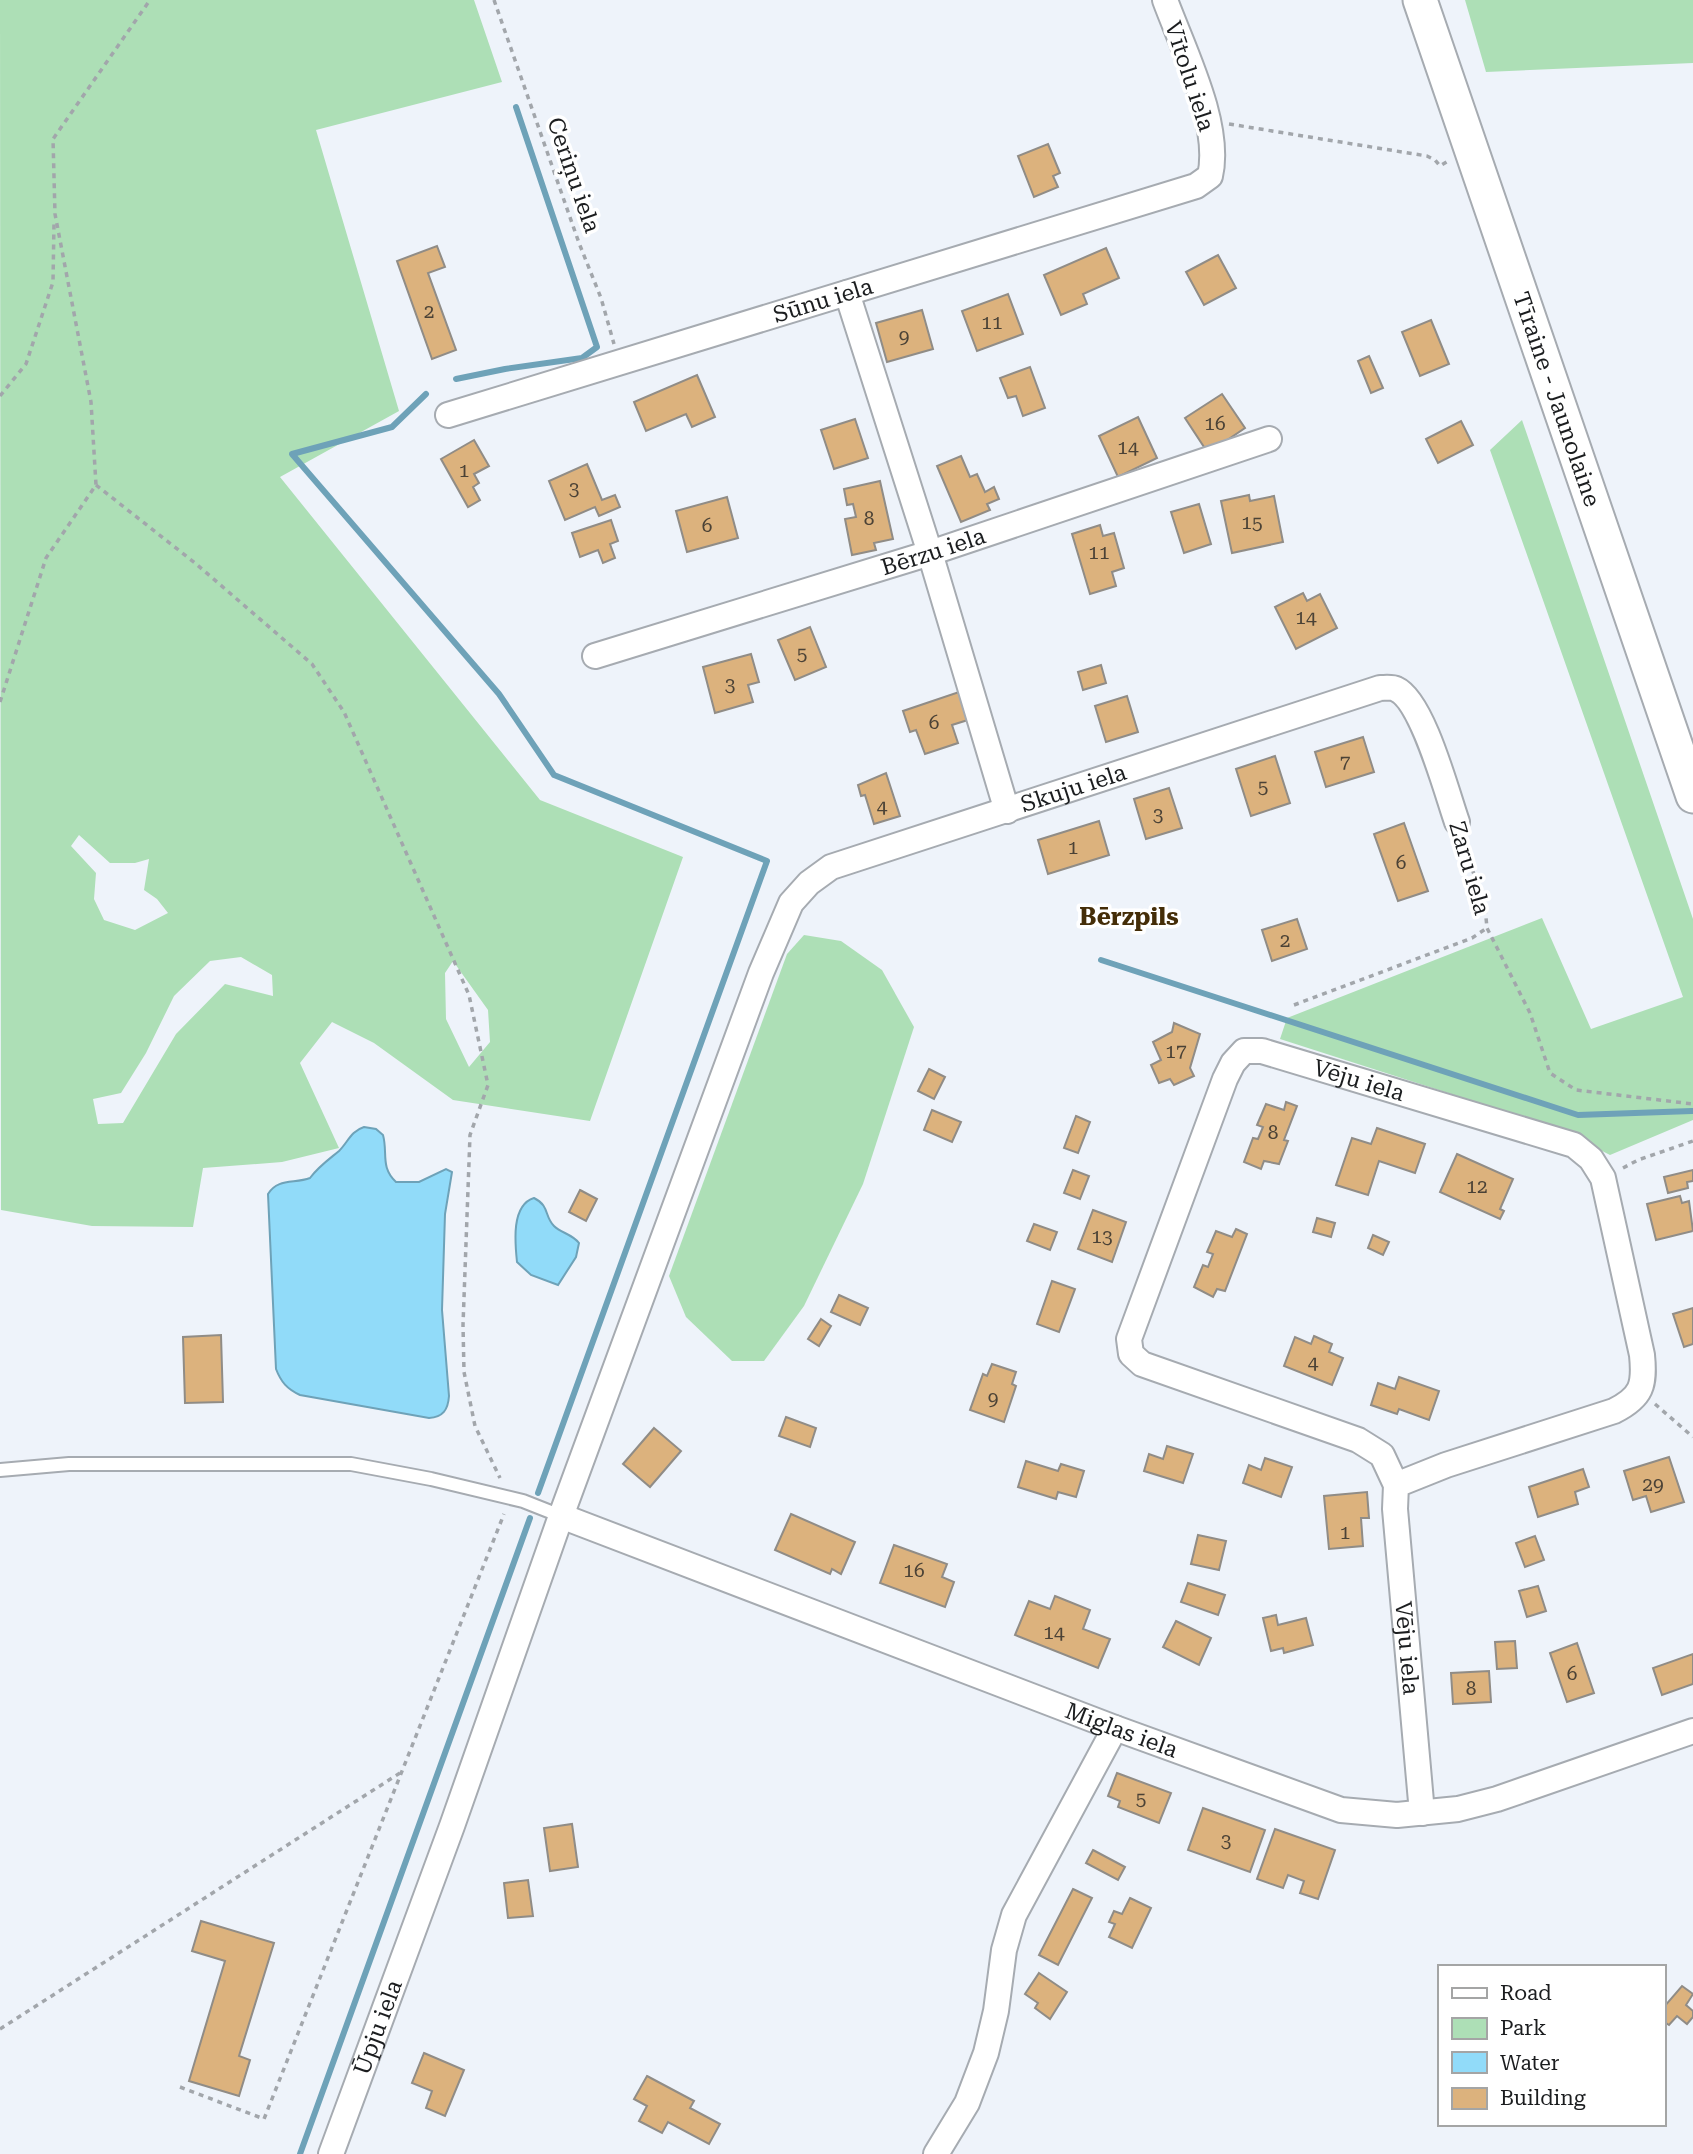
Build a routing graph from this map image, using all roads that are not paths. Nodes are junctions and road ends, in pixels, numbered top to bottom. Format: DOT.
graph roads {
  1 [pos="1165,0"];
  2 [pos="1420,0"];
  3 [pos="1196,186"];
  4 [pos="847,293"];
  5 [pos="448,415"];
  6 [pos="1269,439"];
  7 [pos="930,553"];
  8 [pos="595,656"];
  9 [pos="1365,692"];
  10 [pos="1693,796"];
  11 [pos="1007,811"];
  12 [pos="1457,822"];
  13 [pos="791,903"];
  14 [pos="0,1469"];
  15 [pos="1396,1485"];
  16 [pos="561,1517"];
  17 [pos="1115,1728"];
  18 [pos="1693,1731"];
  19 [pos="1422,1813"];
  20 [pos="331,2154"];
  21 [pos="936,2154"];
  1 -- 3 [label="street, Vītolu iela"];
  2 -- 10 [label="main road, Tīraine - Jaunolaine"];
  3 -- 4 [label="street, Sūnu iela"];
  4 -- 5 [label="street, Sūnu iela"];
  4 -- 7 [label="street"];
  6 -- 7 [label="street, Bērzu iela"];
  7 -- 8 [label="street, Bērzu iela"];
  7 -- 11 [label="street"];
  9 -- 11 [label="street, Skuju iela"];
  9 -- 12 [label="street, Zaru iela"];
  11 -- 13 [label="street, Skuju iela"];
  13 -- 16 [label="street, Ūpju iela"];
  14 -- 16 [label="lane"];
  15 -- 15 [label="street, Vēju iela"];
  15 -- 19 [label="street, Vēju iela"];
  16 -- 17 [label="street, Miglas iela"];
  16 -- 20 [label="street, Ūpju iela"];
  17 -- 19 [label="street, Miglas iela"];
  17 -- 21 [label="street"];
  18 -- 19 [label="street, Miglas iela"];
}
